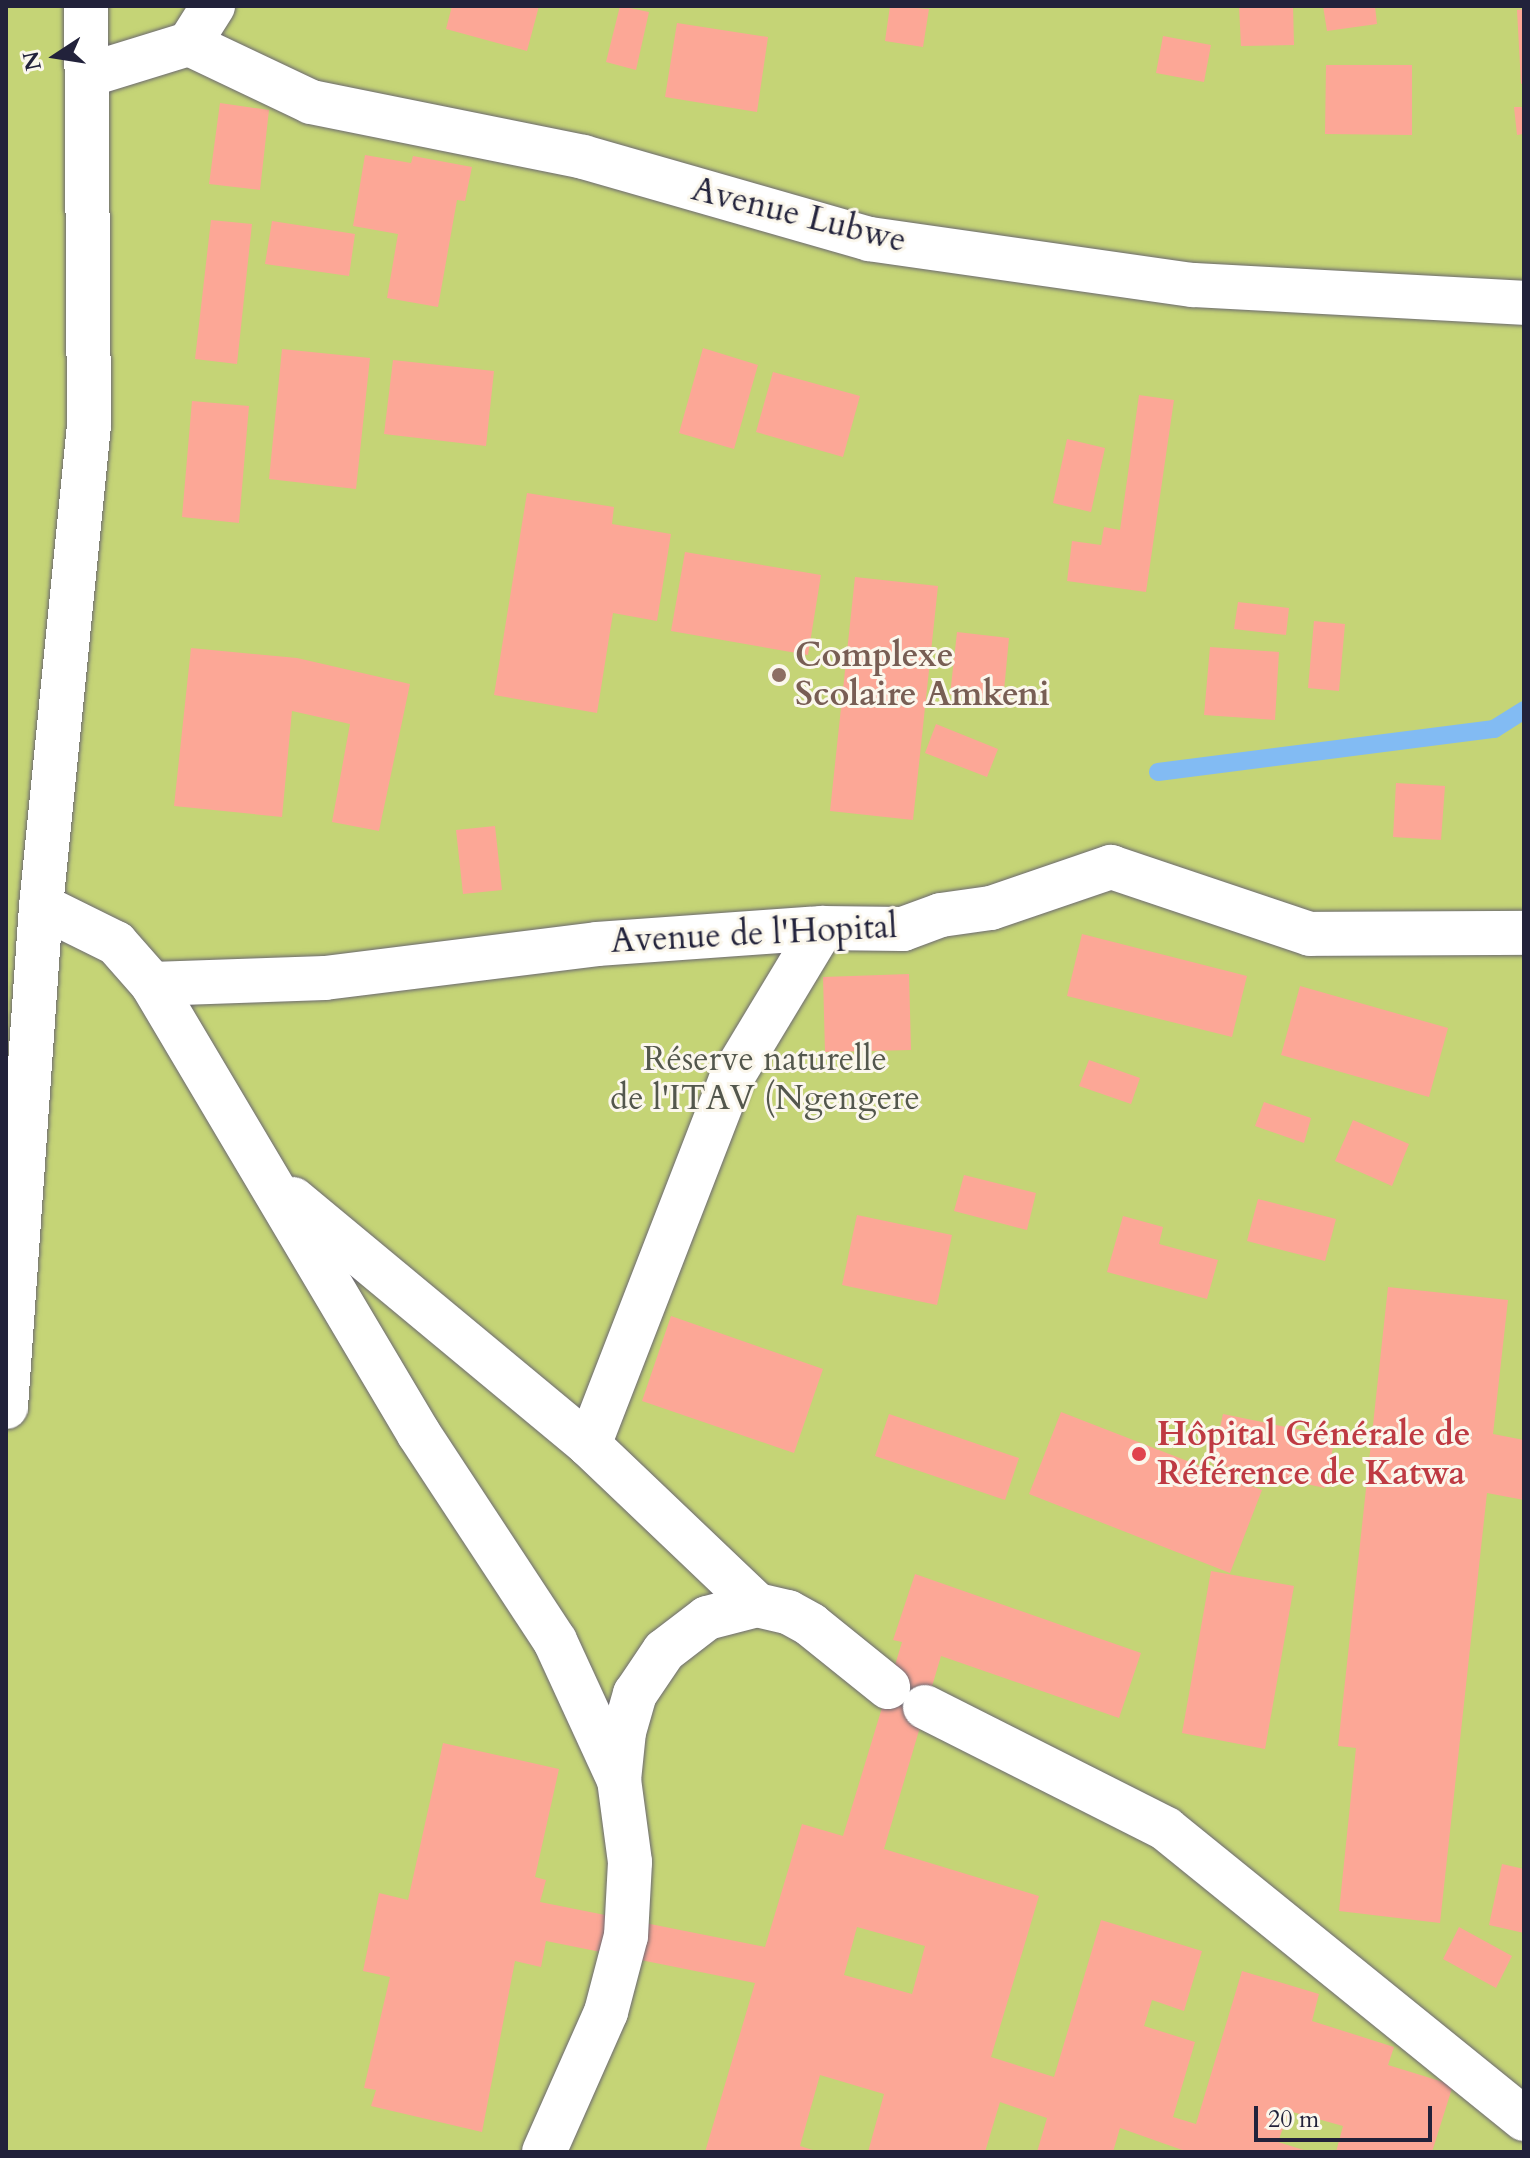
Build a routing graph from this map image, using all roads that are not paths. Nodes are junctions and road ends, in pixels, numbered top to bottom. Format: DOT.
graph roads {
  1 [pos="86,6"];
  2 [pos="213,6"];
  3 [pos="189,44"];
  4 [pos="88,75"];
  5 [pos="1524,303"];
  6 [pos="41,906"];
  7 [pos="822,928"];
  8 [pos="1524,933"];
  9 [pos="152,984"];
  10 [pos="266,1176"];
  11 [pos="6,1400"];
  12 [pos="6,1407"];
  13 [pos="589,1445"];
  14 [pos="757,1605"];
  15 [pos="619,1780"];
  16 [pos="1524,2119"];
  17 [pos="544,2152"];
  1 -- 4 [label="street"];
  2 -- 3 [label="street"];
  3 -- 4 [label="street"];
  3 -- 5 [label="street, Avenue Lubwe"];
  4 -- 6 [label="street"];
  6 -- 9 [label="street"];
  6 -- 11 [label="street"];
  7 -- 8 [label="street, Avenue de l'Hopital"];
  7 -- 9 [label="street, Avenue de l'Hopital"];
  7 -- 13 [label="street"];
  9 -- 10 [label="street"];
  10 -- 13 [label="street"];
  10 -- 15 [label="street"];
  11 -- 12 [label="street"];
  13 -- 14 [label="street"];
  14 -- 15 [label="street"];
  14 -- 16 [label="street"];
  15 -- 17 [label="street"];
}
